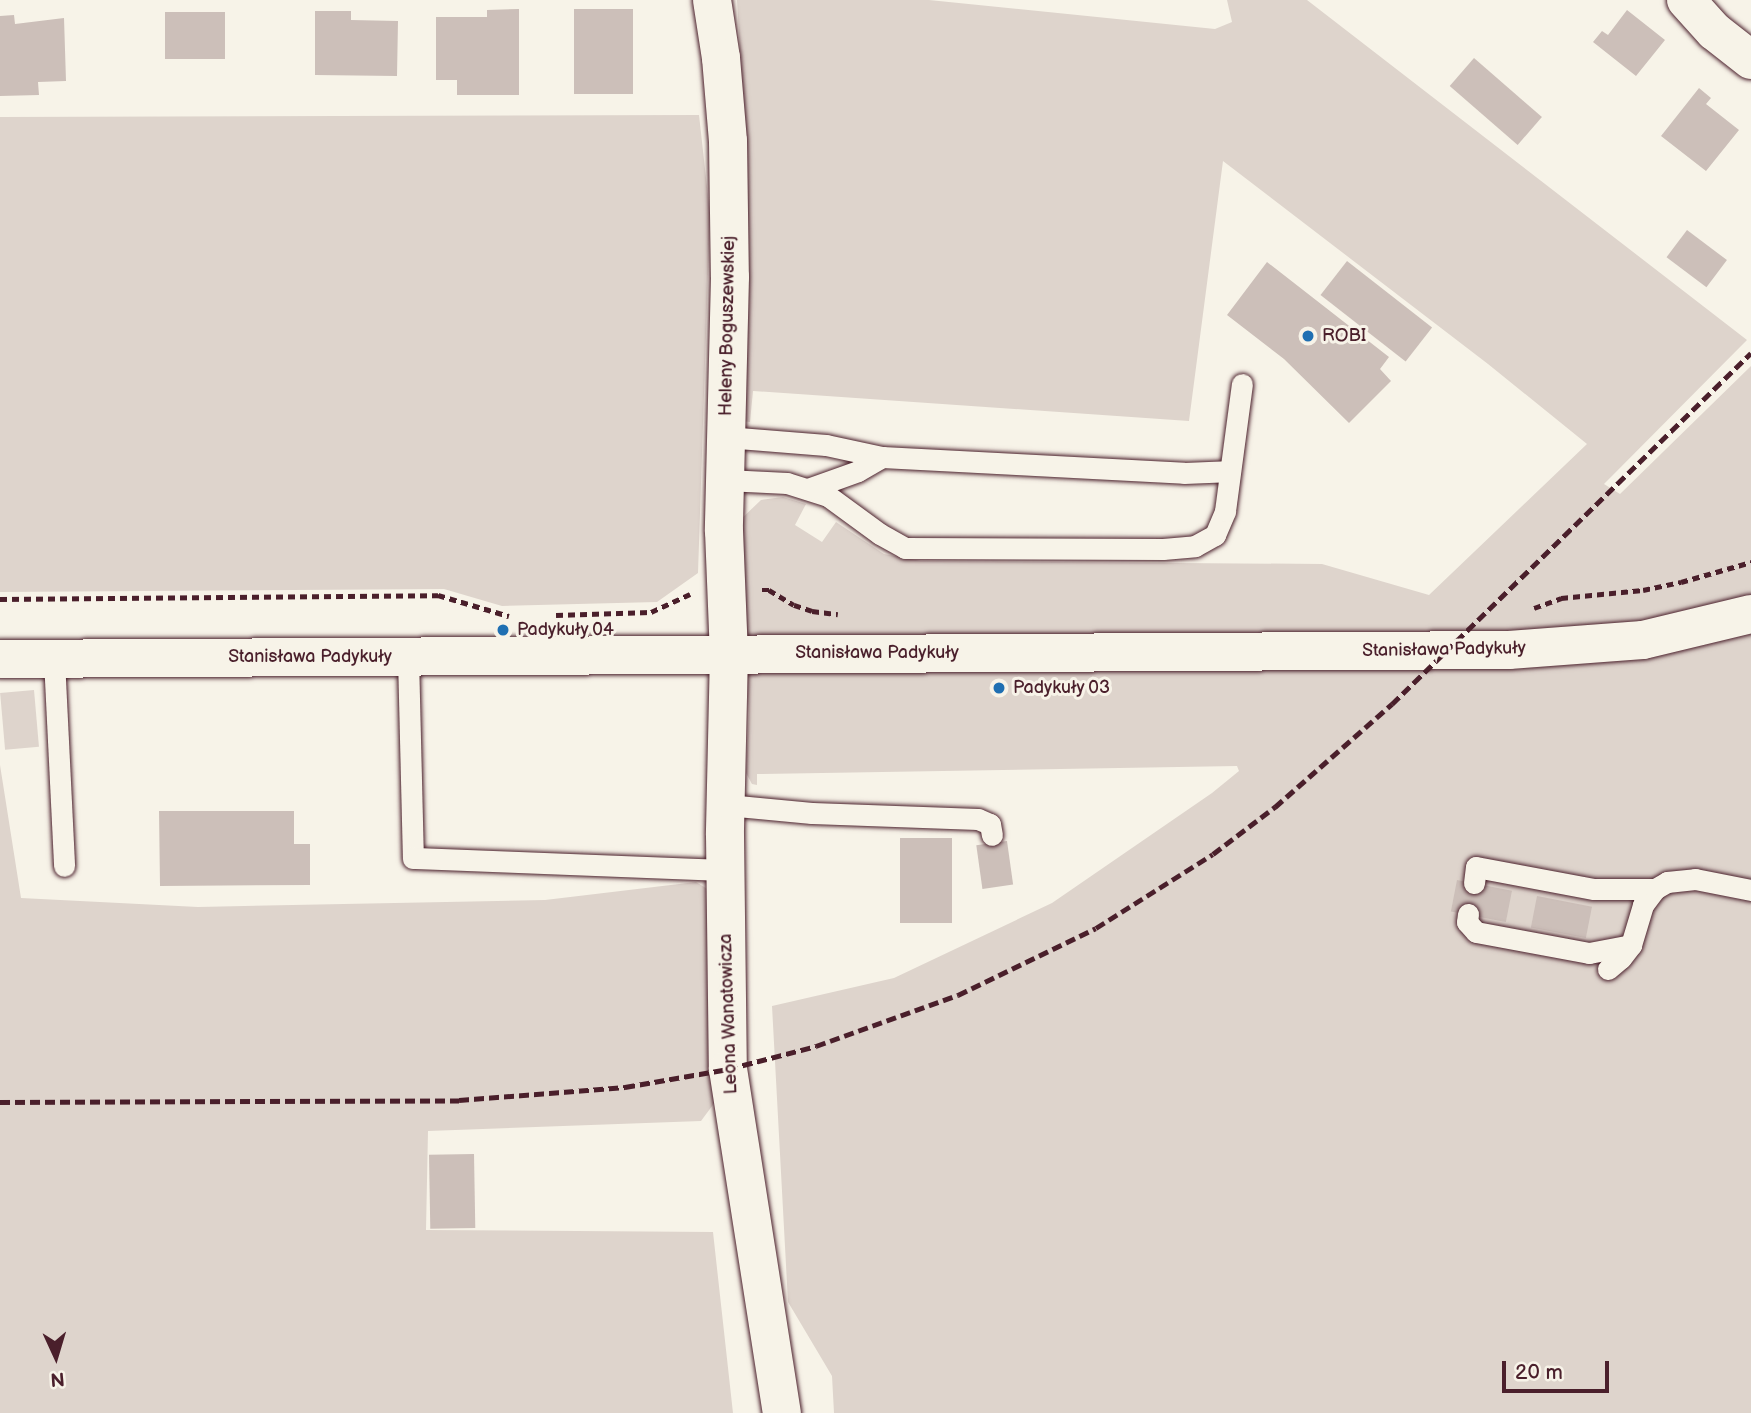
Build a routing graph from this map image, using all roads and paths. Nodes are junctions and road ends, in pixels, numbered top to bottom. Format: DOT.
graph roads {
  1 [pos="712,0"];
  2 [pos="1686,0"];
  3 [pos="1751,60"];
  4 [pos="1242,384"];
  5 [pos="726,437"];
  6 [pos="882,457"];
  7 [pos="1230,471"];
  8 [pos="726,480"];
  9 [pos="808,489"];
  10 [pos="1751,562"];
  11 [pos="769,590"];
  12 [pos="690,594"];
  13 [pos="0,599"];
  14 [pos="1530,610"];
  15 [pos="850,614"];
  16 [pos="1751,614"];
  17 [pos="547,615"];
  18 [pos="520,616"];
  19 [pos="729,653"];
  20 [pos="408,657"];
  21 [pos="0,659"];
  22 [pos="54,659"];
  23 [pos="727,805"];
  24 [pos="992,835"];
  25 [pos="64,866"];
  26 [pos="726,870"];
  27 [pos="1474,884"];
  28 [pos="1655,889"];
  29 [pos="1751,890"];
  30 [pos="1468,914"];
  31 [pos="1631,945"];
  32 [pos="1608,969"];
  33 [pos="782,1413"];
  1 -- 5 [label="street, Heleny Boguszewskiej"];
  2 -- 3 [label="street"];
  4 -- 7 [label="lane"];
  5 -- 6 [label="lane"];
  5 -- 8 [label="street, Heleny Boguszewskiej"];
  6 -- 7 [label="lane"];
  6 -- 9 [label="lane"];
  7 -- 9 [label="lane"];
  8 -- 9 [label="lane"];
  8 -- 19 [label="street, Heleny Boguszewskiej"];
  10 -- 14 [label="path"];
  11 -- 15 [label="path"];
  12 -- 17 [label="path"];
  13 -- 18 [label="path"];
  16 -- 19 [label="street, Stanisława Padykuły"];
  19 -- 20 [label="street, Stanisława Padykuły"];
  19 -- 23 [label="street, Leona Wanatowicza"];
  20 -- 22 [label="street, Stanisława Padykuły"];
  20 -- 26 [label="lane"];
  21 -- 22 [label="street, Stanisława Padykuły"];
  22 -- 25 [label="lane"];
  23 -- 24 [label="lane"];
  23 -- 26 [label="street, Leona Wanatowicza"];
  26 -- 33 [label="street, Leona Wanatowicza"];
  27 -- 28 [label="lane"];
  28 -- 29 [label="lane"];
  28 -- 31 [label="lane"];
  30 -- 31 [label="lane"];
  31 -- 32 [label="lane"];
}
